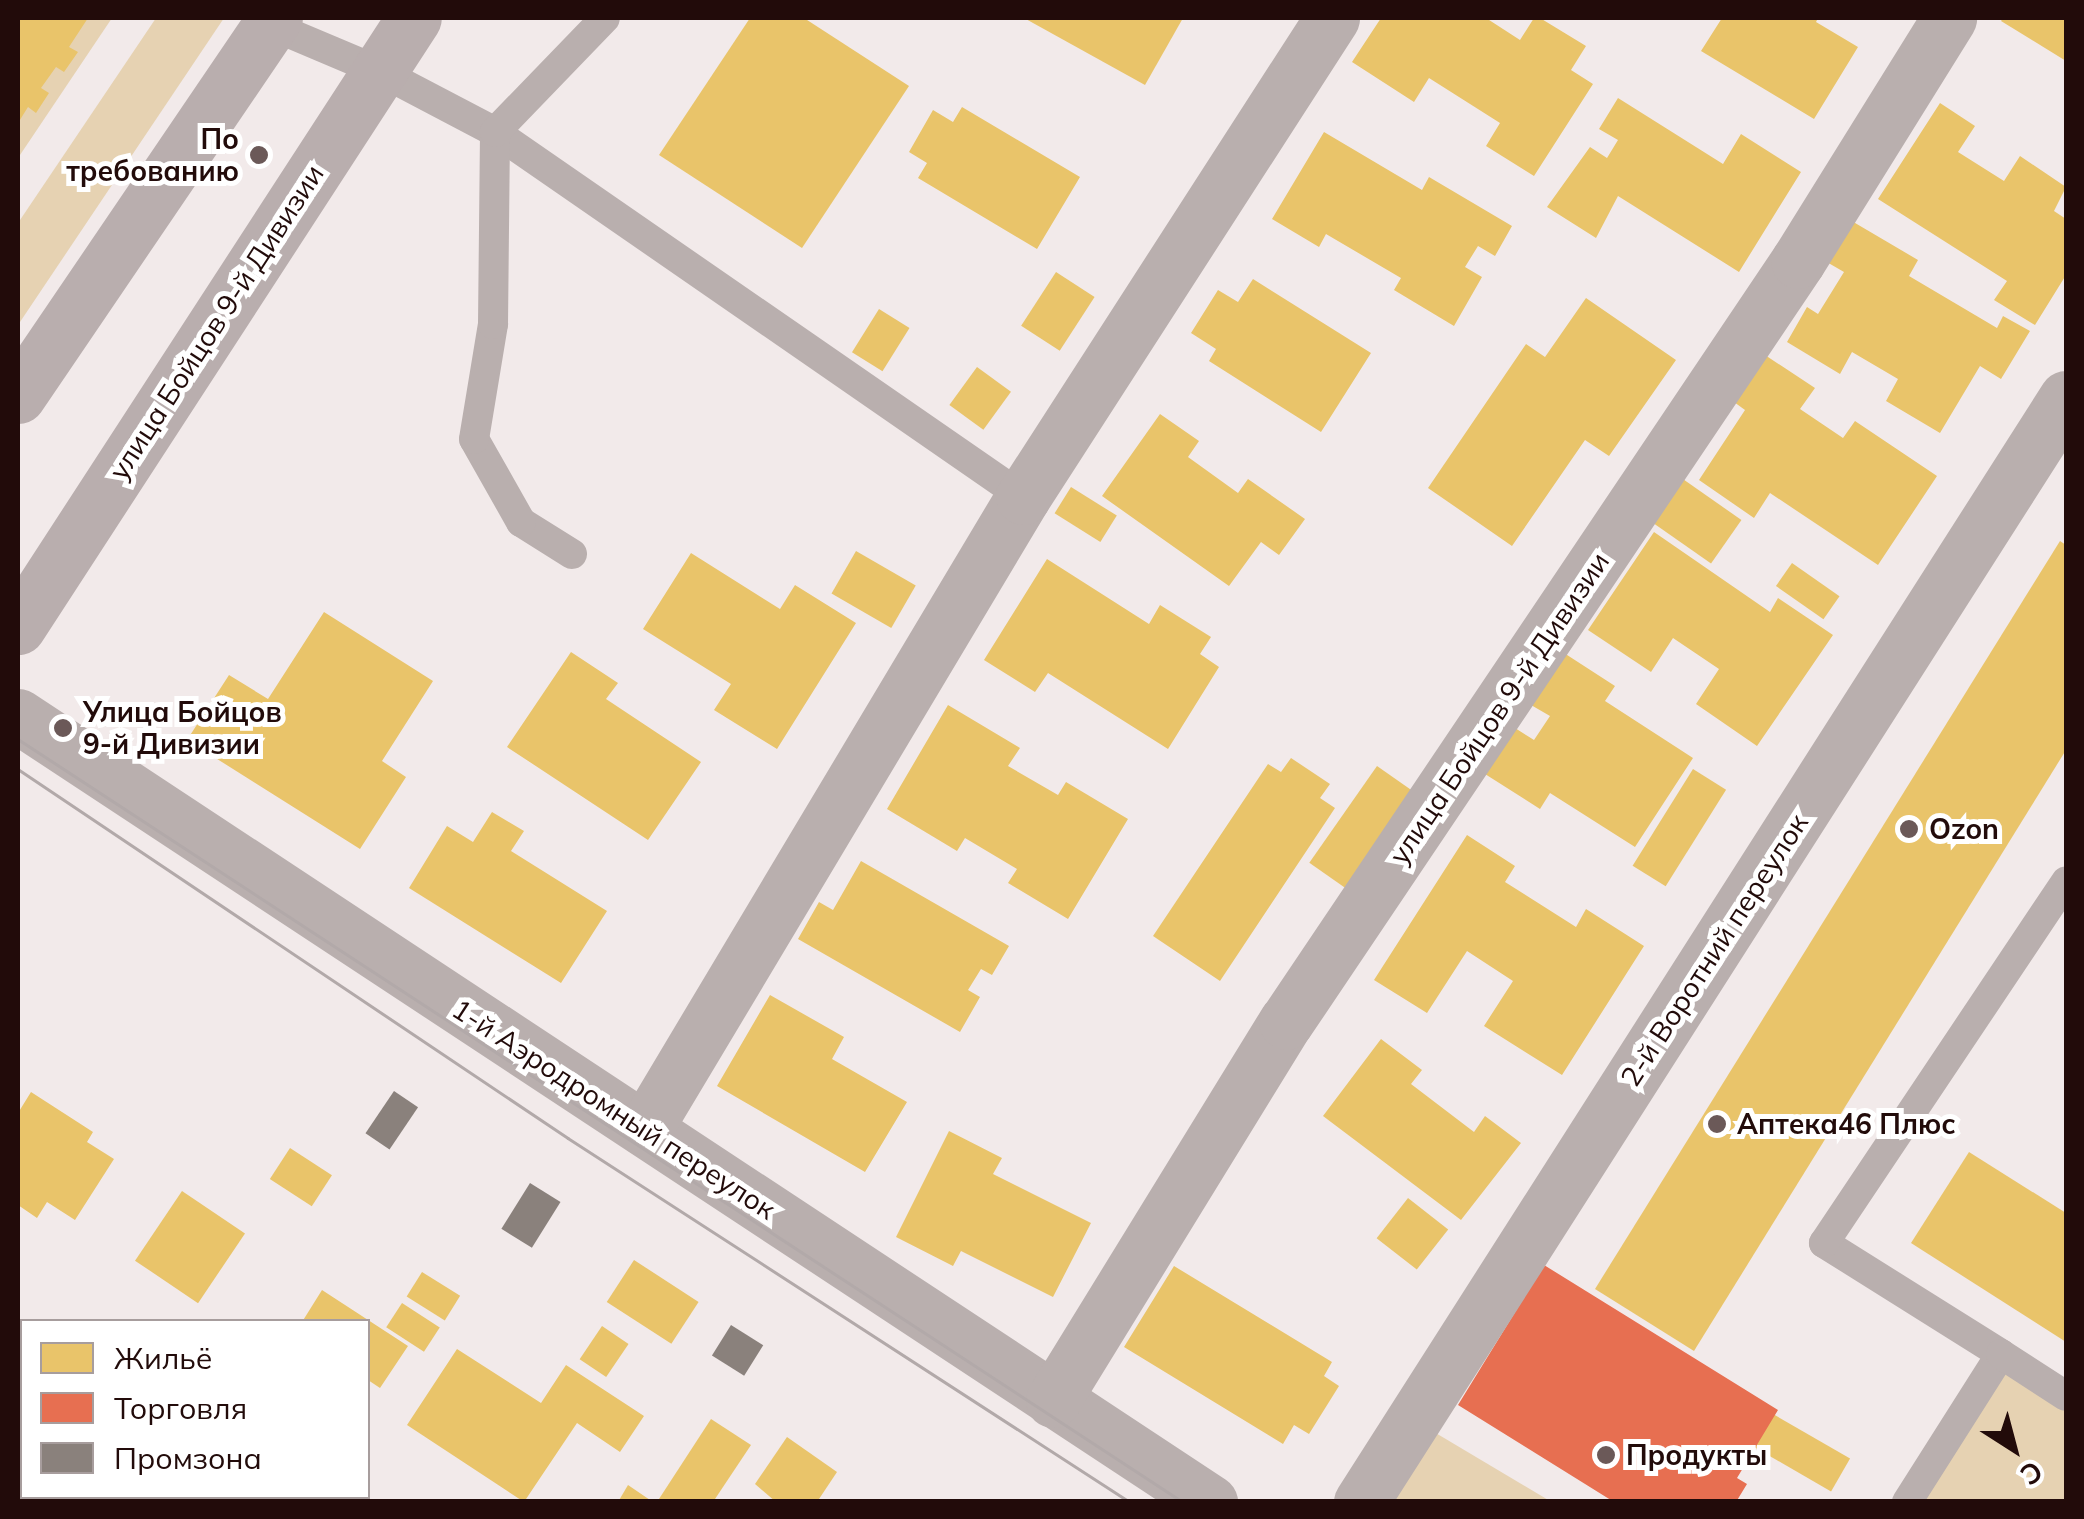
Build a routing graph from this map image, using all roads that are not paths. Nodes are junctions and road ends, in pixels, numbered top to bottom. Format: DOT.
graph roads {
  1 [pos="414,18"];
  2 [pos="605,18"];
  3 [pos="1332,18"];
  4 [pos="1949,18"];
  5 [pos="272,21"];
  6 [pos="379,71"];
  7 [pos="495,132"];
  8 [pos="18,396"];
  9 [pos="2066,398"];
  10 [pos="1023,497"];
  11 [pos="572,554"];
  12 [pos="18,627"];
  13 [pos="18,716"];
  14 [pos="2061,901"];
  15 [pos="645,1128"];
  16 [pos="2000,1354"];
  17 [pos="2066,1396"];
  18 [pos="1053,1400"];
  19 [pos="1210,1502"];
  20 [pos="1361,1502"];
  21 [pos="1907,1502"];
  1 -- 6 [label="main road, улица Бойцов 9-й Дивизии"];
  2 -- 7 [label="lane"];
  3 -- 10 [label="street"];
  4 -- 18 [label="street, улица Бойцов 9-й Дивизии"];
  5 -- 6 [label="lane"];
  5 -- 8 [label="main road"];
  6 -- 7 [label="lane"];
  6 -- 12 [label="main road, улица Бойцов 9-й Дивизии"];
  7 -- 10 [label="lane"];
  7 -- 11 [label="lane"];
  9 -- 20 [label="street, 2-й Воротний переулок"];
  10 -- 15 [label="street"];
  13 -- 15 [label="street, 1-й Аэродромный переулок"];
  14 -- 16 [label="lane"];
  15 -- 18 [label="street, 1-й Аэродромный переулок"];
  16 -- 17 [label="lane"];
  16 -- 21 [label="lane"];
  18 -- 19 [label="street, 1-й Аэродромный переулок"];
}
